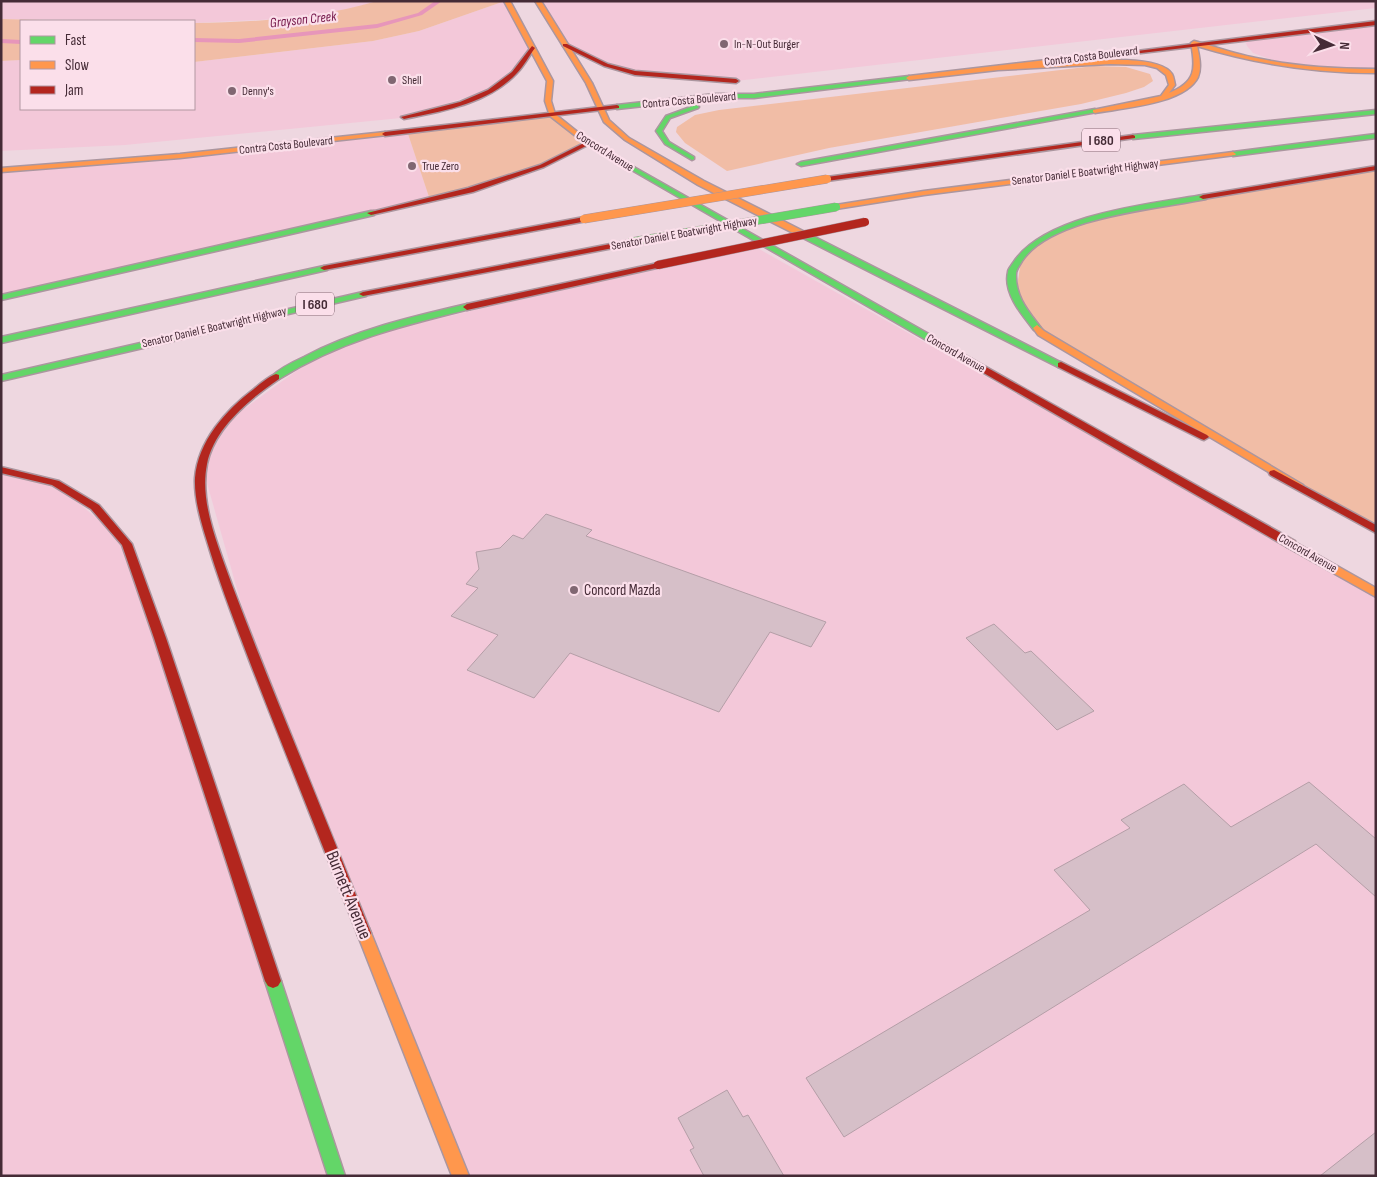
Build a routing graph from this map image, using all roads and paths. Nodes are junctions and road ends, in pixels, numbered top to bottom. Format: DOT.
graph roads {
  1 [pos="507,1"];
  2 [pos="523,3"];
  3 [pos="539,3"];
  4 [pos="1376,24"];
  5 [pos="1244,38"];
  6 [pos="1194,43"];
  7 [pos="566,44"];
  8 [pos="532,48"];
  9 [pos="999,68"];
  10 [pos="1298,69"];
  11 [pos="1376,71"];
  12 [pos="670,88"];
  13 [pos="754,96"];
  14 [pos="1164,96"];
  15 [pos="553,100"];
  16 [pos="532,103"];
  17 [pos="487,108"];
  18 [pos="599,109"];
  19 [pos="1376,112"];
  20 [pos="552,114"];
  21 [pos="1376,136"];
  22 [pos="588,143"];
  23 [pos="797,165"];
  24 [pos="1376,168"];
  25 [pos="1,170"];
  26 [pos="720,182"];
  27 [pos="701,183"];
  28 [pos="924,193"];
  29 [pos="890,210"];
  30 [pos="584,219"];
  31 [pos="869,220"];
  32 [pos="1,298"];
  33 [pos="1,340"];
  34 [pos="1,378"];
  35 [pos="1,470"];
  36 [pos="1298,485"];
  37 [pos="1376,530"];
  38 [pos="1376,593"];
  39 [pos="337,1176"];
  40 [pos="461,1176"];
  1 -- 8 [label="main road"];
  2 -- 3 [label="main road"];
  3 -- 7 [label="main road, Concord Avenue"];
  4 -- 5 [label="main road, Contra Costa Boulevard"];
  5 -- 6 [label="main road, Contra Costa Boulevard"];
  5 -- 10 [label="main road"];
  6 -- 9 [label="main road, Contra Costa Boulevard"];
  6 -- 10 [label="main road"];
  6 -- 14 [label="main road"];
  7 -- 12 [label="main road, Contra Costa Boulevard"];
  7 -- 18 [label="main road, Concord Avenue"];
  8 -- 15 [label="main road"];
  8 -- 17 [label="main road"];
  9 -- 13 [label="main road, Contra Costa Boulevard"];
  9 -- 14 [label="main road"];
  10 -- 11 [label="main road"];
  13 -- 18 [label="main road, Contra Costa Boulevard"];
  13 -- 27 [label="main road"];
  14 -- 23 [label="main road"];
  15 -- 16 [label="main road"];
  15 -- 20 [label="main road"];
  18 -- 20 [label="main road, Contra Costa Boulevard"];
  18 -- 27 [label="main road, Concord Avenue"];
  19 -- 30 [label="main road, Senator Daniel E Boatwright Highway / I 680, bridge"];
  20 -- 22 [label="main road, Concord Avenue"];
  20 -- 25 [label="main road, Contra Costa Boulevard"];
  21 -- 28 [label="main road, Senator Daniel E Boatwright Highway / I 680"];
  22 -- 32 [label="main road"];
  22 -- 38 [label="main road, Concord Avenue"];
  24 -- 36 [label="main road"];
  26 -- 30 [label="main road, bridge"];
  27 -- 36 [label="main road, Concord Avenue"];
  28 -- 29 [label="main road"];
  28 -- 34 [label="main road, Senator Daniel E Boatwright Highway / I 680, bridge"];
  30 -- 33 [label="main road, Senator Daniel E Boatwright Highway / I 680"];
  31 -- 40 [label="main road, Burnett Avenue, bridge"];
  35 -- 39 [label="main road"];
  36 -- 37 [label="main road, Concord Avenue"];
}
